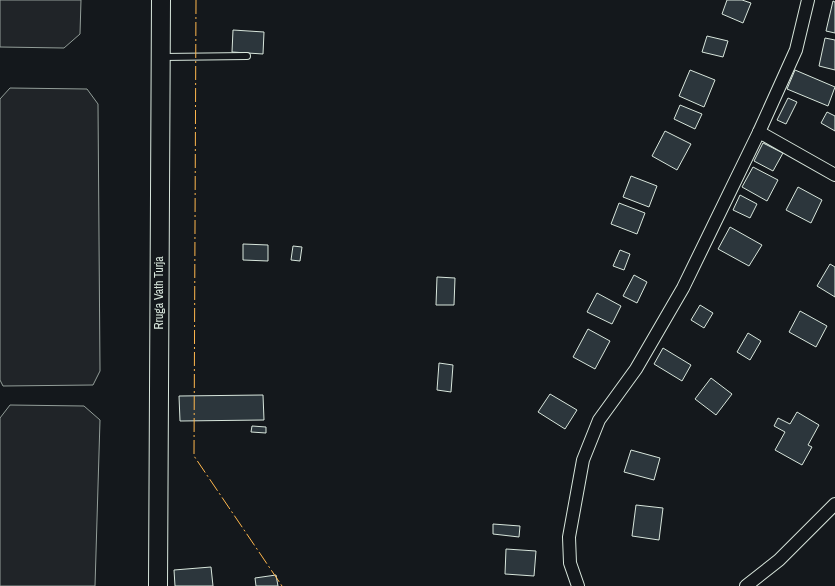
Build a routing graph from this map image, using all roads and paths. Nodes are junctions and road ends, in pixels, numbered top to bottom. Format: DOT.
graph roads {
  1 [pos="161,0"];
  2 [pos="808,0"];
  3 [pos="247,56"];
  4 [pos="161,57"];
  5 [pos="759,132"];
  6 [pos="835,175"];
  7 [pos="835,504"];
  8 [pos="158,586"];
  9 [pos="578,586"];
  10 [pos="746,586"];
  1 -- 4 [label="street, Rruga Vath Turja"];
  2 -- 5 [label="street"];
  3 -- 4 [label="lane"];
  4 -- 8 [label="street, Rruga Vath Turja"];
  5 -- 6 [label="street"];
  5 -- 9 [label="street"];
  7 -- 10 [label="street"];
}
